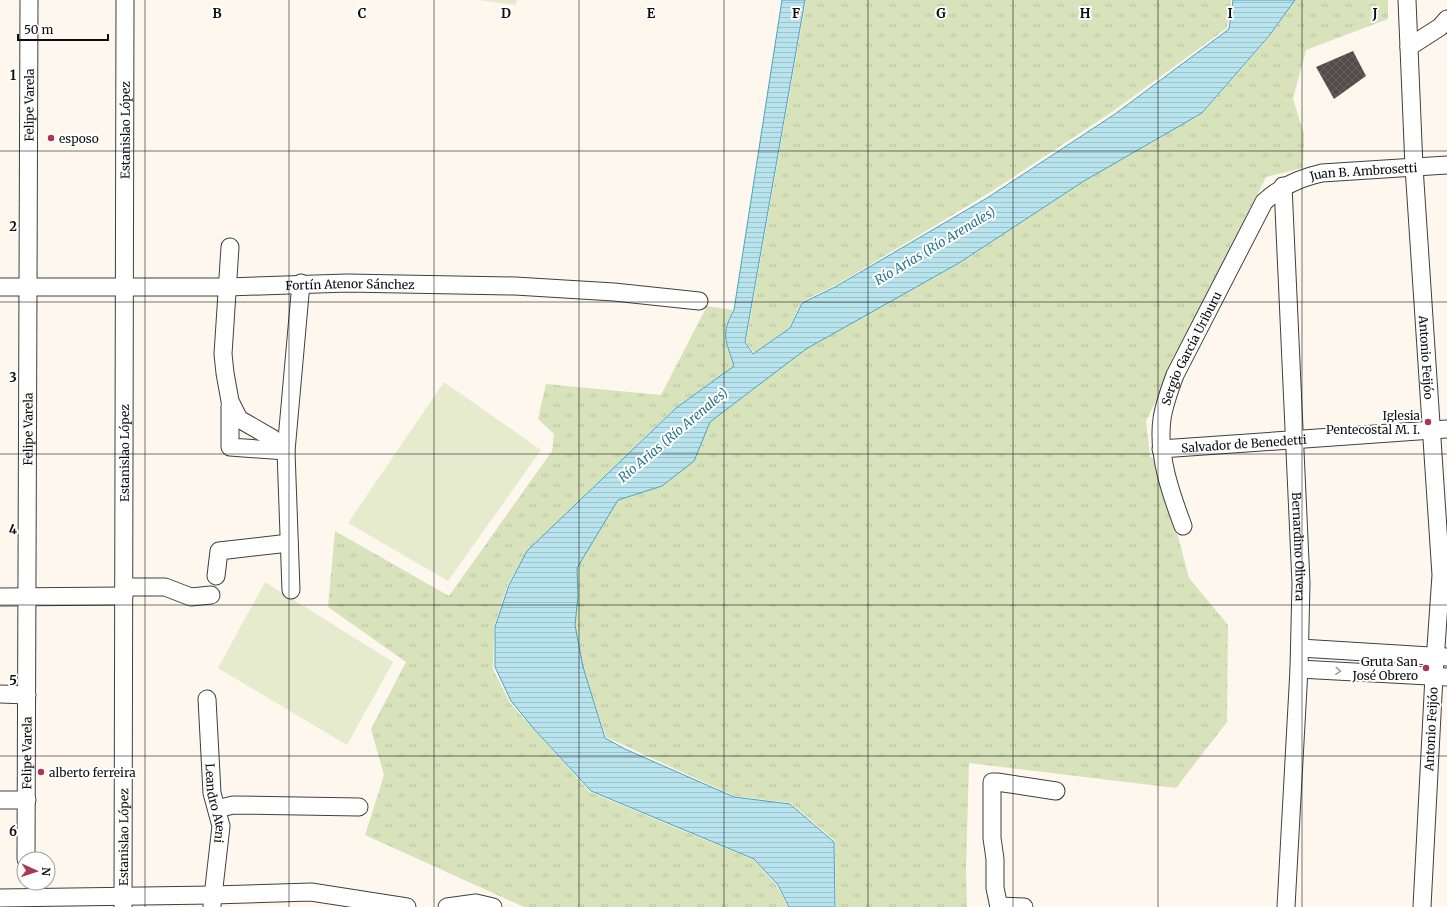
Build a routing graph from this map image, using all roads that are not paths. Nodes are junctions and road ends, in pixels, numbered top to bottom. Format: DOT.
graph roads {
  1 [pos="29,0"];
  2 [pos="125,0"];
  3 [pos="1406,0"];
  4 [pos="1447,19"];
  5 [pos="1409,47"];
  6 [pos="1447,165"];
  7 [pos="1414,167"];
  8 [pos="1283,186"];
  9 [pos="230,247"];
  10 [pos="300,283"];
  11 [pos="0,287"];
  12 [pos="29,287"];
  13 [pos="124,287"];
  14 [pos="228,287"];
  15 [pos="699,301"];
  16 [pos="230,400"];
  17 [pos="1440,429"];
  18 [pos="1295,439"];
  19 [pos="1161,449"];
  20 [pos="286,451"];
  21 [pos="1183,526"];
  22 [pos="289,542"];
  23 [pos="216,576"];
  24 [pos="291,590"];
  25 [pos="124,591"];
  26 [pos="211,595"];
  27 [pos="0,597"];
  28 [pos="28,597"];
  29 [pos="1300,648"];
  30 [pos="1441,656"];
  31 [pos="1299,669"];
  32 [pos="1440,676"];
  33 [pos="0,694"];
  34 [pos="27,694"];
  35 [pos="207,699"];
  36 [pos="1056,791"];
  37 [pos="0,800"];
  38 [pos="26,800"];
  39 [pos="359,807"];
  40 [pos="217,809"];
  41 [pos="26,851"];
  42 [pos="26,896"];
  43 [pos="0,898"];
  44 [pos="212,901"];
  45 [pos="123,902"];
  46 [pos="999,906"];
  47 [pos="224,907"];
  48 [pos="407,907"];
  49 [pos="447,907"];
  50 [pos="493,907"];
  51 [pos="1024,907"];
  52 [pos="1286,907"];
  53 [pos="1422,907"];
  1 -- 12 [label="street, Felipe Varela"];
  2 -- 13 [label="street, Estanislao López"];
  3 -- 5 [label="street, Antonio Feijóo"];
  4 -- 5 [label="street"];
  5 -- 7 [label="street, Antonio Feijóo"];
  6 -- 7 [label="street, Juan B. Ambrosetti"];
  7 -- 8 [label="street, Juan B. Ambrosetti"];
  7 -- 17 [label="street, Antonio Feijóo"];
  8 -- 18 [label="street, Bernardino Olivera"];
  8 -- 19 [label="street, Sergio García Uriburu"];
  9 -- 14 [label="street"];
  10 -- 14 [label="street, Fortín Atenor Sánchez"];
  10 -- 15 [label="street, Fortín Atenor Sánchez"];
  10 -- 20 [label="street"];
  11 -- 12 [label="street, Fortín Atenor Sánchez"];
  12 -- 13 [label="street, Fortín Atenor Sánchez"];
  12 -- 28 [label="street, Felipe Varela"];
  13 -- 14 [label="street, Fortín Atenor Sánchez"];
  13 -- 25 [label="street, Estanislao López"];
  14 -- 16 [label="street"];
  16 -- 20 [label="street"];
  16 -- 20 [label="street"];
  17 -- 18 [label="street, Salvador de Benedetti"];
  17 -- 30 [label="street, Antonio Feijóo"];
  18 -- 19 [label="street, Salvador de Benedetti"];
  18 -- 29 [label="street, Bernardino Olivera"];
  19 -- 21 [label="street, Sergio García Uriburu"];
  20 -- 22 [label="street"];
  22 -- 23 [label="street"];
  22 -- 24 [label="street"];
  25 -- 26 [label="street"];
  25 -- 28 [label="street"];
  25 -- 45 [label="street, Estanislao López"];
  27 -- 28 [label="street"];
  28 -- 34 [label="street, Felipe Varela"];
  29 -- 30 [label="street"];
  29 -- 31 [label="street, Bernardino Olivera"];
  30 -- 32 [label="street, Antonio Feijóo"];
  31 -- 32 [label="street, one-way"];
  31 -- 52 [label="street, Bernardino Olivera"];
  32 -- 53 [label="street, Antonio Feijóo"];
  33 -- 34 [label="street"];
  34 -- 38 [label="street, Felipe Varela"];
  35 -- 40 [label="street, Leandro Ateni"];
  36 -- 46 [label="street"];
  37 -- 38 [label="street"];
  38 -- 41 [label="street, Felipe Varela"];
  39 -- 40 [label="street"];
  40 -- 44 [label="street, Leandro Ateni"];
  42 -- 43 [label="street"];
  42 -- 45 [label="street"];
  44 -- 45 [label="street"];
  44 -- 47 [label="street"];
  44 -- 48 [label="street"];
  46 -- 51 [label="street"];
  49 -- 50 [label="street"];
}
